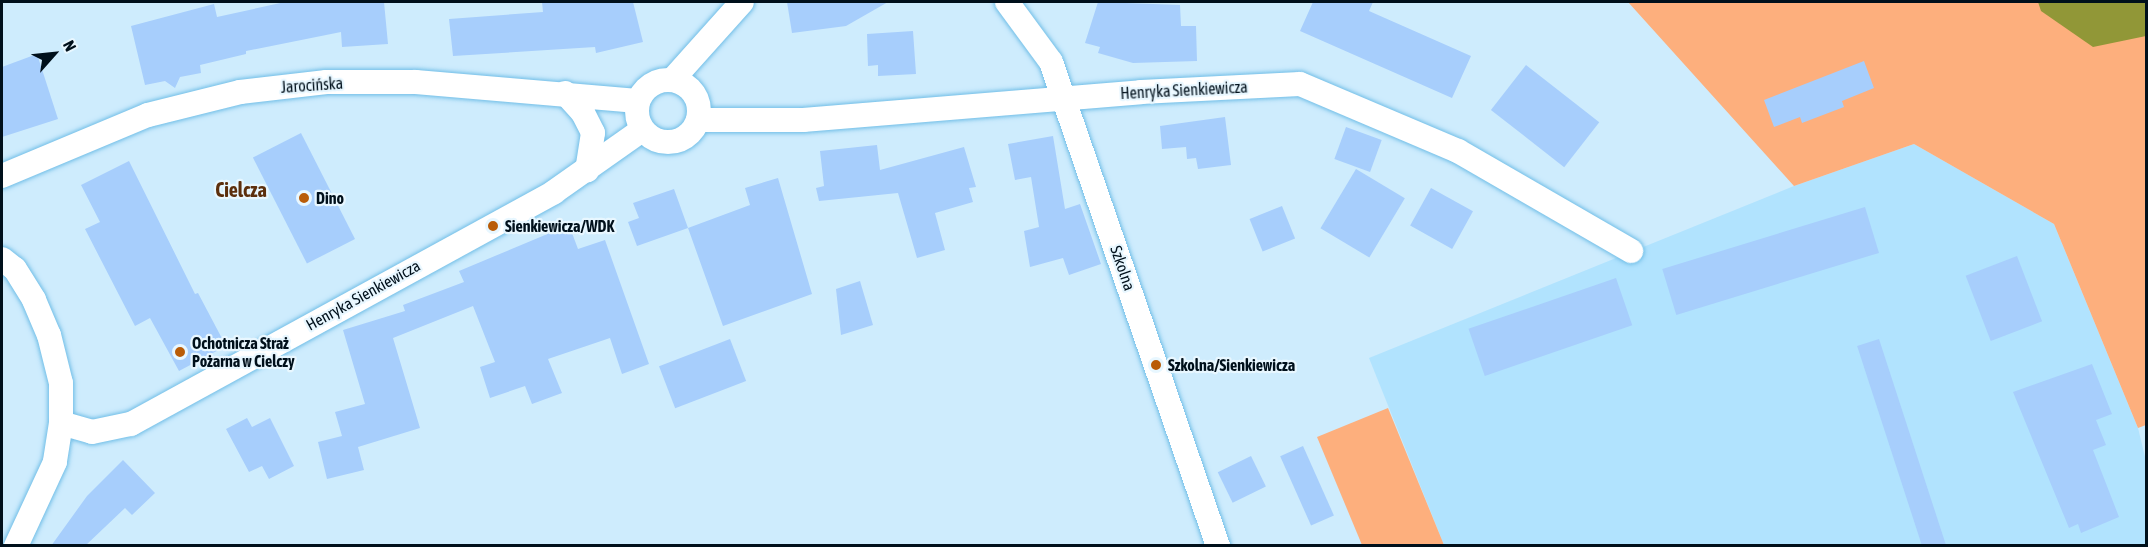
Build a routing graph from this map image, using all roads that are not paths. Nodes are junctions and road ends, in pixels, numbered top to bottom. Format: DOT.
graph roads {
  1 [pos="742,2"];
  2 [pos="1007,2"];
  3 [pos="673,79"];
  4 [pos="565,93"];
  5 [pos="1064,98"];
  6 [pos="637,101"];
  7 [pos="698,120"];
  8 [pos="642,130"];
  9 [pos="587,171"];
  10 [pos="2,176"];
  11 [pos="1631,251"];
  12 [pos="2,259"];
  13 [pos="61,423"];
  14 [pos="16,546"];
  15 [pos="1218,546"];
  1 -- 3 [label="street"];
  2 -- 5 [label="street, Szkolna"];
  3 -- 6 [label="street"];
  3 -- 7 [label="street"];
  4 -- 6 [label="street, Jarocińska"];
  4 -- 9 [label="street"];
  4 -- 10 [label="street, Jarocińska"];
  5 -- 7 [label="street, Henryka Sienkiewicza"];
  5 -- 11 [label="street, Henryka Sienkiewicza"];
  5 -- 15 [label="street, Szkolna"];
  6 -- 8 [label="street"];
  7 -- 8 [label="street"];
  8 -- 9 [label="street, Henryka Sienkiewicza"];
  9 -- 13 [label="street, Henryka Sienkiewicza"];
  12 -- 13 [label="street"];
  13 -- 14 [label="street"];
}
